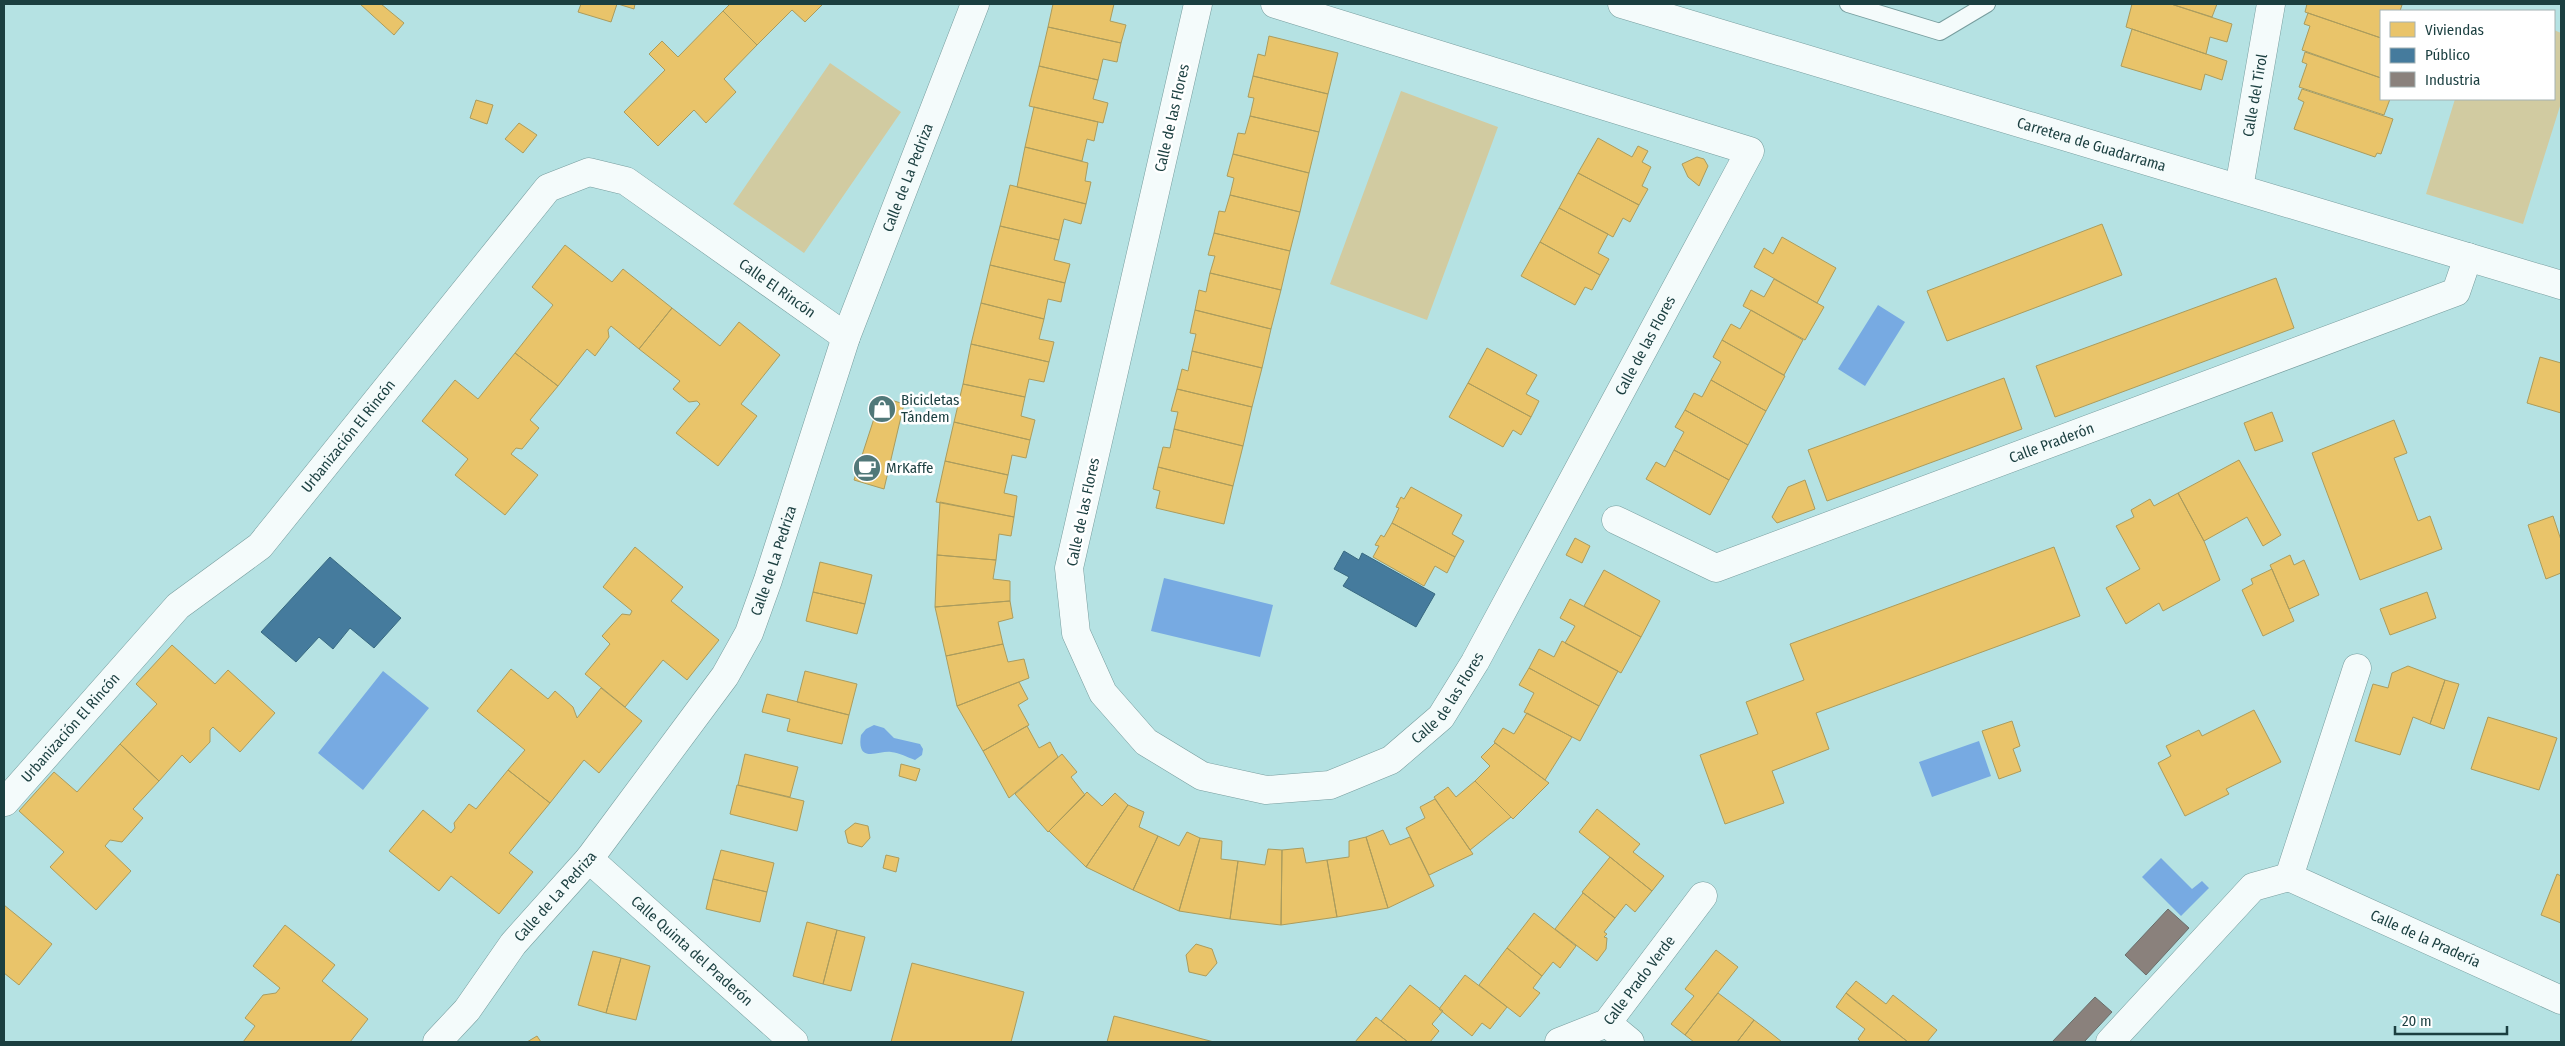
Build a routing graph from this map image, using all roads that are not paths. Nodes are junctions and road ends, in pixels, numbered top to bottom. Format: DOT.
graph roads {
  1 [pos="975,4"];
  2 [pos="1198,4"];
  3 [pos="1275,4"];
  4 [pos="1622,4"];
  5 [pos="1848,4"];
  6 [pos="1987,4"];
  7 [pos="2271,4"];
  8 [pos="2239,188"];
  9 [pos="710,239"];
  10 [pos="2468,257"];
  11 [pos="2561,285"];
  12 [pos="846,336"];
  13 [pos="1616,520"];
  14 [pos="2357,668"];
  15 [pos="5,802"];
  16 [pos="589,859"];
  17 [pos="2289,877"];
  18 [pos="1704,896"];
  19 [pos="2561,1000"];
  20 [pos="1607,1023"];
  21 [pos="437,1042"];
  22 [pos="794,1042"];
  23 [pos="1559,1042"];
  24 [pos="1630,1042"];
  25 [pos="2110,1042"];
  1 -- 12 [label="street, Calle de La Pedriza"];
  2 -- 3 [label="street, Calle de las Flores"];
  4 -- 8 [label="street, Carretera de Guadarrama"];
  5 -- 6 [label="lane"];
  7 -- 8 [label="street, Calle del Tirol"];
  8 -- 10 [label="street, Carretera de Guadarrama"];
  9 -- 12 [label="street, Calle El Rincón"];
  9 -- 15 [label="street, Urbanización El Rincón"];
  10 -- 11 [label="street, Carretera de Guadarrama"];
  10 -- 13 [label="street, Calle Praderón"];
  12 -- 16 [label="street, Calle de La Pedriza"];
  14 -- 17 [label="street"];
  16 -- 21 [label="street, Calle de La Pedriza"];
  16 -- 22 [label="street, Calle Quinta del Praderón"];
  17 -- 19 [label="street, Calle de la Pradería"];
  17 -- 25 [label="street"];
  18 -- 20 [label="street, Calle Prado Verde"];
  20 -- 23 [label="street, Calle Prado Verde"];
  20 -- 24 [label="street"];
}
